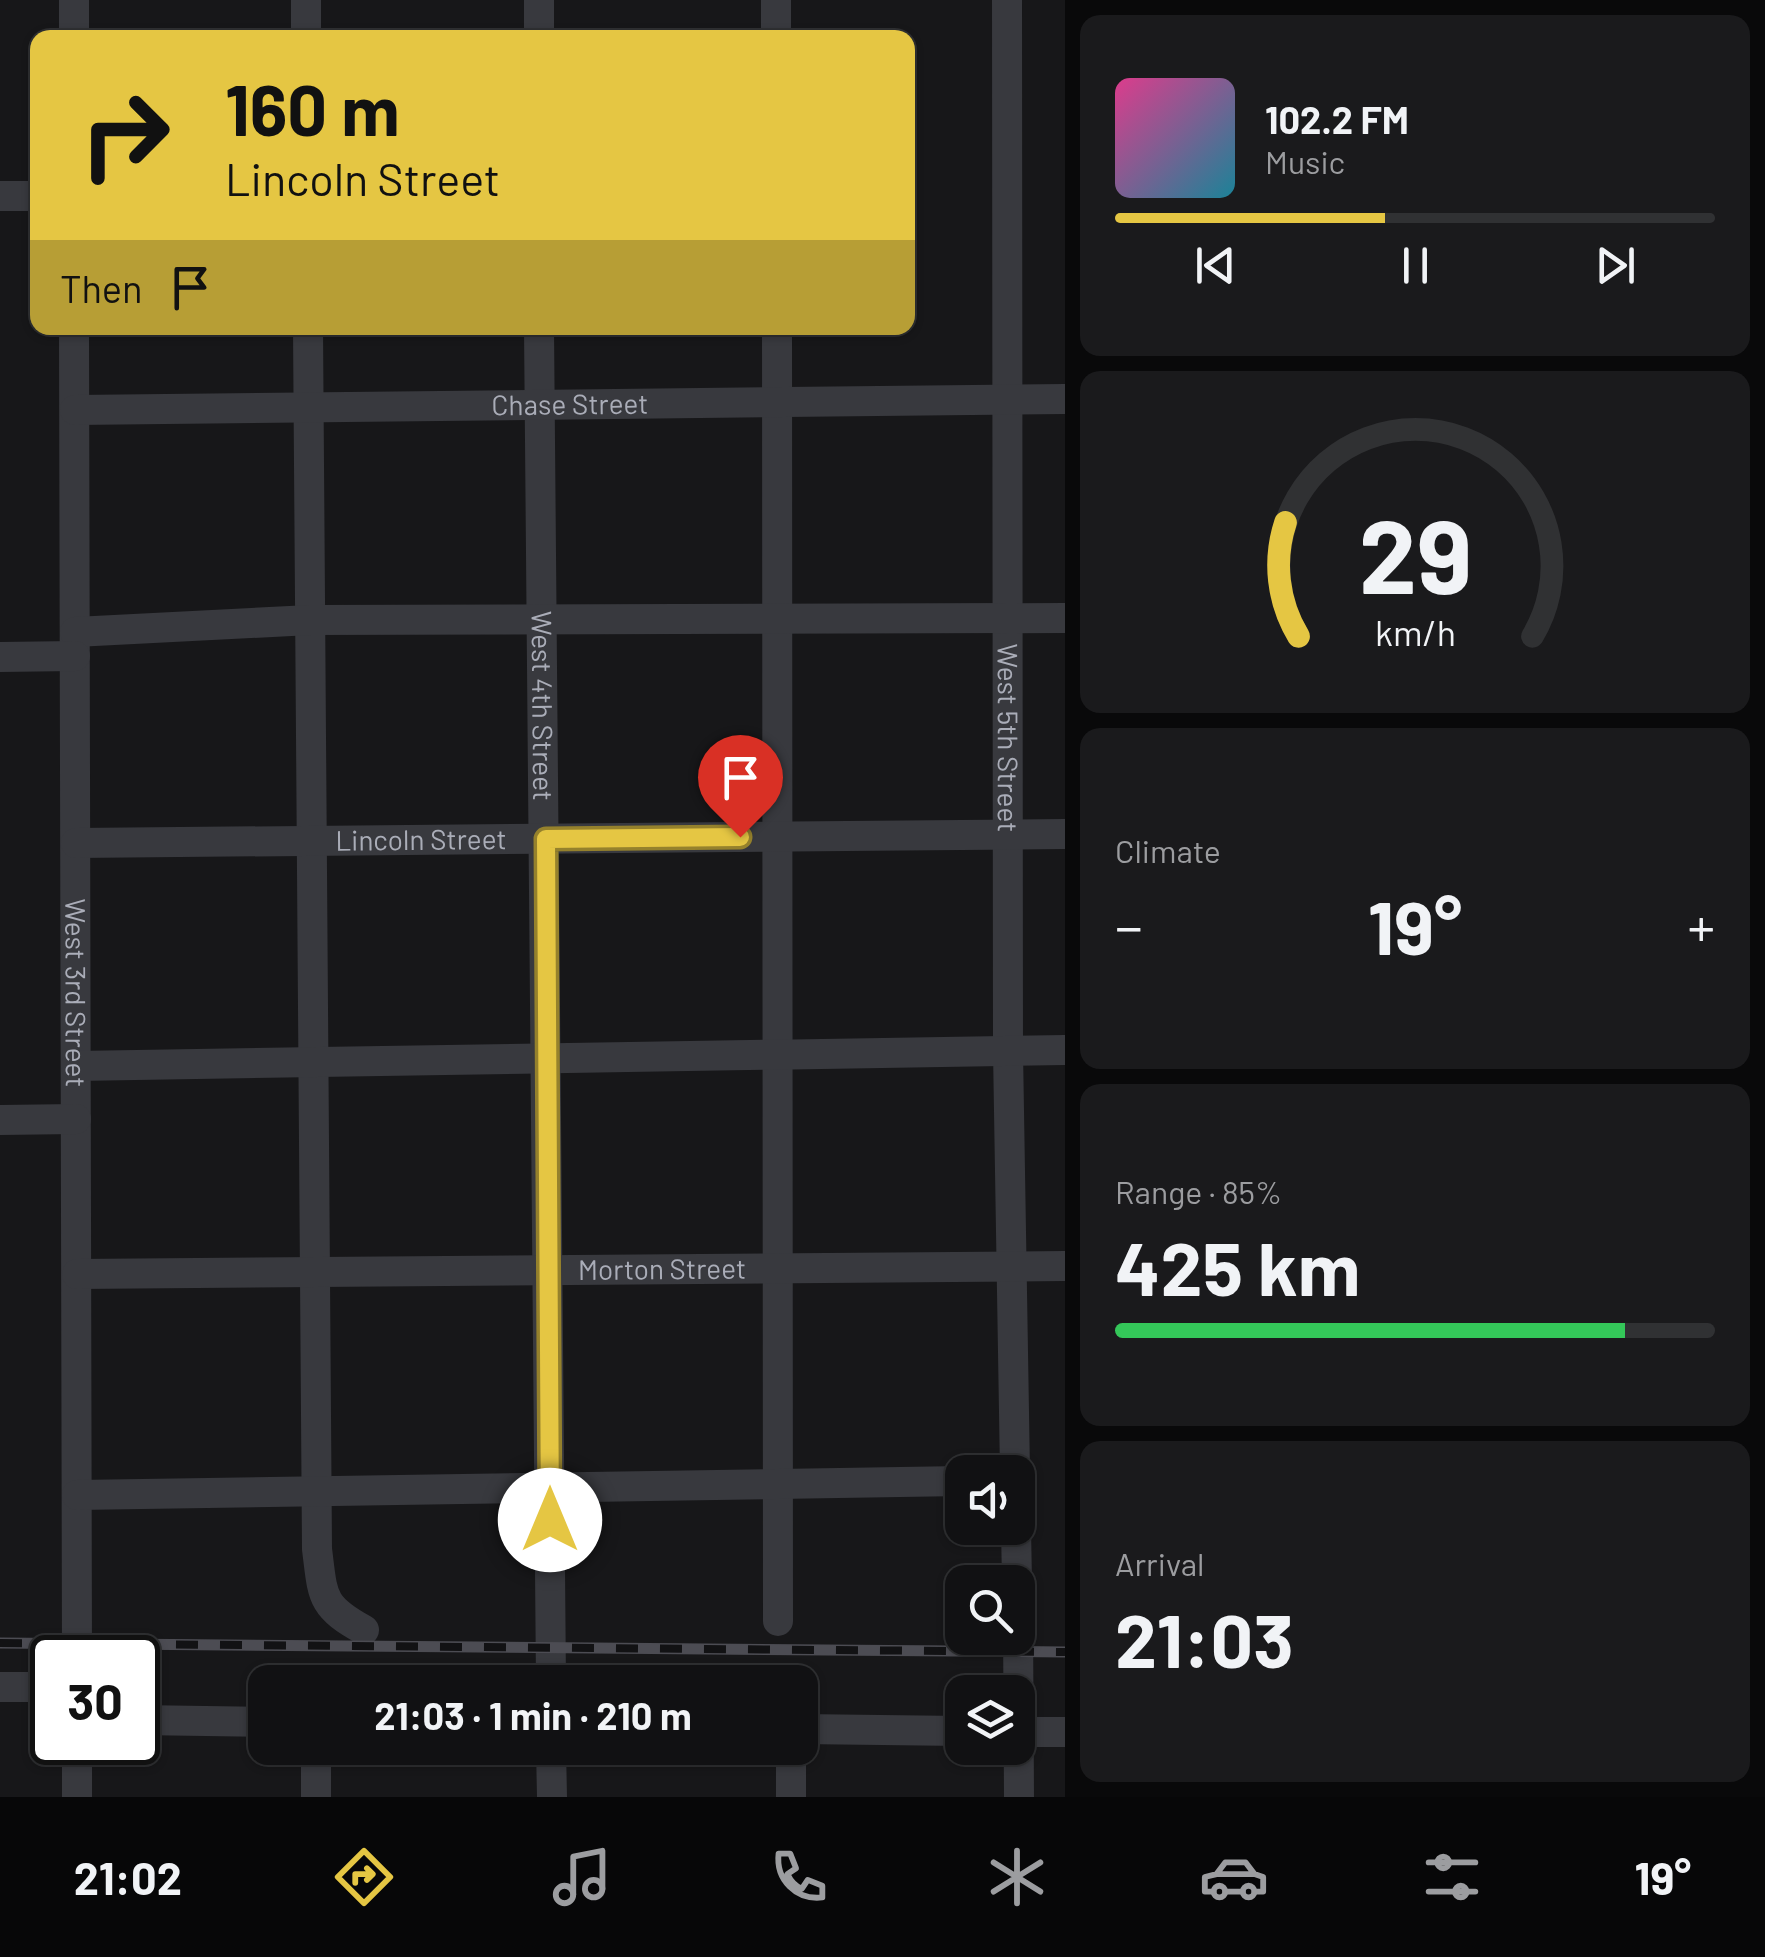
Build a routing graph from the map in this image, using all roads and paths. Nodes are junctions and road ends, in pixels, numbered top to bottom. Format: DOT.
graph roads {
  1 [pos="74,0"];
  2 [pos="306,0"];
  3 [pos="538,0"];
  4 [pos="776,0"];
  5 [pos="1007,0"];
  6 [pos="74,30"];
  7 [pos="306,30"];
  8 [pos="539,30"];
  9 [pos="776,30"];
  10 [pos="0,196"];
  11 [pos="30,196"];
  12 [pos="74,335"];
  13 [pos="308,335"];
  14 [pos="539,335"];
  15 [pos="777,335"];
  16 [pos="1065,398"];
  17 [pos="1007,399"];
  18 [pos="777,402"];
  19 [pos="540,405"];
  20 [pos="309,407"];
  21 [pos="75,410"];
  22 [pos="1007,618"];
  23 [pos="1065,618"];
  24 [pos="777,619"];
  25 [pos="310,620"];
  26 [pos="542,620"];
  27 [pos="75,644"];
  28 [pos="0,657"];
  29 [pos="1065,834"];
  30 [pos="1007,835"];
  31 [pos="779,837"];
  32 [pos="546,839"];
  33 [pos="312,840"];
  34 [pos="76,843"];
  35 [pos="1065,1050"];
  36 [pos="1008,1051"];
  37 [pos="777,1054"];
  38 [pos="546,1060"];
  39 [pos="314,1062"];
  40 [pos="76,1066"];
  41 [pos="76,1119"];
  42 [pos="0,1120"];
  43 [pos="1012,1266"];
  44 [pos="1065,1266"];
  45 [pos="777,1268"];
  46 [pos="549,1270"];
  47 [pos="315,1272"];
  48 [pos="76,1274"];
  49 [pos="1015,1455"];
  50 [pos="945,1481"];
  51 [pos="778,1484"];
  52 [pos="550,1488"];
  53 [pos="316,1492"];
  54 [pos="77,1496"];
  55 [pos="778,1621"];
  56 [pos="364,1630"];
  57 [pos="78,1635"];
  58 [pos="551,1665"];
  59 [pos="0,1687"];
  60 [pos="30,1687"];
  61 [pos="160,1720"];
  62 [pos="248,1722"];
  63 [pos="818,1729"];
  64 [pos="945,1731"];
  65 [pos="1035,1732"];
  66 [pos="1065,1732"];
  67 [pos="77,1765"];
  68 [pos="316,1765"];
  69 [pos="552,1765"];
  70 [pos="791,1765"];
  71 [pos="1019,1765"];
  72 [pos="78,1797"];
  73 [pos="316,1797"];
  74 [pos="552,1797"];
  75 [pos="792,1797"];
  76 [pos="1019,1797"];
  1 -- 6 [label="street"];
  2 -- 7 [label="street"];
  3 -- 8 [label="street"];
  4 -- 9 [label="street"];
  5 -- 17 [label="street, West 5th Street"];
  10 -- 11 [label="street"];
  12 -- 21 [label="street, West 3rd Street"];
  13 -- 20 [label="street"];
  14 -- 19 [label="street, West 4th Street"];
  15 -- 18 [label="street"];
  16 -- 17 [label="street, Chase Street"];
  17 -- 18 [label="street, Chase Street"];
  17 -- 22 [label="street, West 5th Street"];
  18 -- 19 [label="street, Chase Street"];
  18 -- 24 [label="street"];
  19 -- 20 [label="street, Chase Street"];
  19 -- 26 [label="street, West 4th Street"];
  20 -- 21 [label="street, Chase Street"];
  20 -- 25 [label="street"];
  21 -- 27 [label="street, West 3rd Street"];
  22 -- 23 [label="street"];
  22 -- 24 [label="street"];
  22 -- 30 [label="street, West 5th Street"];
  24 -- 26 [label="street"];
  24 -- 31 [label="street"];
  25 -- 26 [label="street"];
  25 -- 27 [label="street"];
  25 -- 33 [label="street"];
  26 -- 32 [label="street, West 4th Street"];
  27 -- 28 [label="street"];
  27 -- 34 [label="street, West 3rd Street"];
  29 -- 30 [label="street, Lincoln Street"];
  30 -- 31 [label="street, Lincoln Street"];
  30 -- 36 [label="street, West 5th Street"];
  31 -- 32 [label="street, Lincoln Street"];
  31 -- 37 [label="street"];
  32 -- 33 [label="street, Lincoln Street"];
  32 -- 38 [label="street, West 4th Street"];
  33 -- 34 [label="street, Lincoln Street"];
  33 -- 39 [label="street"];
  34 -- 40 [label="street, West 3rd Street"];
  35 -- 36 [label="street"];
  36 -- 37 [label="street"];
  36 -- 43 [label="street, West 5th Street"];
  37 -- 38 [label="street"];
  37 -- 45 [label="street"];
  38 -- 39 [label="street"];
  38 -- 46 [label="street, West 4th Street"];
  39 -- 40 [label="street"];
  39 -- 47 [label="street"];
  40 -- 41 [label="street, West 3rd Street"];
  41 -- 42 [label="street"];
  41 -- 48 [label="street, West 3rd Street"];
  43 -- 44 [label="street, Morton Street"];
  43 -- 45 [label="street, Morton Street"];
  43 -- 49 [label="street, West 5th Street"];
  45 -- 46 [label="street, Morton Street"];
  45 -- 51 [label="street"];
  46 -- 47 [label="street, Morton Street"];
  46 -- 52 [label="street, West 4th Street"];
  47 -- 48 [label="street, Morton Street"];
  47 -- 53 [label="street"];
  48 -- 54 [label="street, West 3rd Street"];
  50 -- 51 [label="street"];
  51 -- 52 [label="street"];
  51 -- 55 [label="street"];
  52 -- 53 [label="street"];
  52 -- 58 [label="street, West 4th Street"];
  53 -- 54 [label="street"];
  53 -- 56 [label="street"];
  54 -- 57 [label="street, West 3rd Street"];
  59 -- 60 [label="street"];
  61 -- 62 [label="street"];
  63 -- 64 [label="street"];
  65 -- 66 [label="street"];
  67 -- 72 [label="street"];
  68 -- 73 [label="street"];
  69 -- 74 [label="street"];
  70 -- 75 [label="street"];
  71 -- 76 [label="street"];
}
